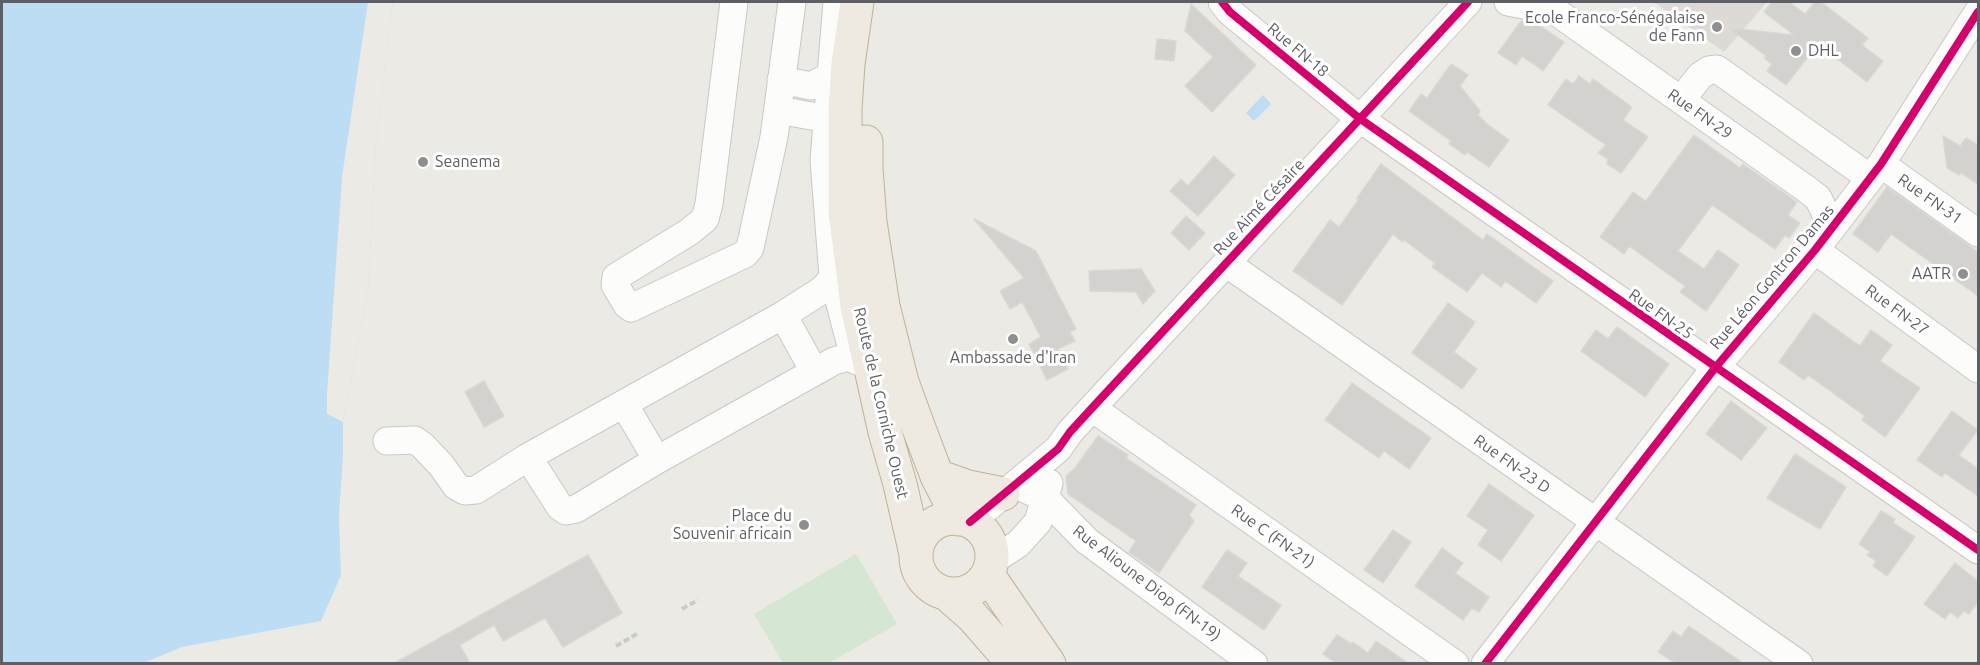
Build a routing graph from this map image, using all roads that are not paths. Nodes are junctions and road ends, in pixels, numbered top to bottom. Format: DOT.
graph roads {
  1 [pos="734,2"];
  2 [pos="792,2"];
  3 [pos="837,2"];
  4 [pos="857,2"];
  5 [pos="877,2"];
  6 [pos="1222,2"];
  7 [pos="1468,2"];
  8 [pos="1509,2"];
  9 [pos="1553,6"];
  10 [pos="1978,12"];
  11 [pos="830,76"];
  12 [pos="781,80"];
  13 [pos="1681,100"];
  14 [pos="778,110"];
  15 [pos="1359,118"];
  16 [pos="828,119"];
  17 [pos="1876,171"];
  18 [pos="1832,227"];
  19 [pos="1978,233"];
  20 [pos="1815,250"];
  21 [pos="1226,262"];
  22 [pos="833,276"];
  23 [pos="783,315"];
  24 [pos="1715,368"];
  25 [pos="1978,369"];
  26 [pos="814,371"];
  27 [pos="865,371"];
  28 [pos="624,404"];
  29 [pos="1092,408"];
  30 [pos="1064,440"];
  31 [pos="387,441"];
  32 [pos="528,457"];
  33 [pos="657,460"];
  34 [pos="937,476"];
  35 [pos="1010,489"];
  36 [pos="1045,498"];
  37 [pos="965,520"];
  38 [pos="1594,522"];
  39 [pos="1978,550"];
  40 [pos="916,554"];
  41 [pos="990,568"];
  42 [pos="947,594"];
  43 [pos="1014,663"];
  44 [pos="1049,663"];
  45 [pos="1254,663"];
  46 [pos="1455,663"];
  47 [pos="1485,663"];
  48 [pos="1799,663"];
  1 -- 14 [label="street"];
  2 -- 12 [label="street"];
  3 -- 11 [label="street"];
  4 -- 27 [label="highway, Route de la Corniche Ouest"];
  5 -- 34 [label="highway, Route de la Corniche Ouest"];
  6 -- 15 [label="street, Rue FN-18"];
  7 -- 15 [label="street, Rue Aimé Césaire"];
  8 -- 9 [label="street"];
  9 -- 13 [label="street, Rue FN-29"];
  10 -- 17 [label="street, Rue Léon Gontron Damas"];
  11 -- 12 [label="street"];
  11 -- 16 [label="street"];
  12 -- 14 [label="street"];
  13 -- 17 [label="street, Rue FN-31"];
  13 -- 18 [label="street, Rue FN-29"];
  14 -- 16 [label="street"];
  15 -- 21 [label="street, Rue Aimé Césaire"];
  15 -- 24 [label="street, Rue FN-25"];
  16 -- 22 [label="street"];
  17 -- 18 [label="street, Rue Léon Gontron Damas"];
  17 -- 19 [label="street, Rue FN-31"];
  18 -- 20 [label="street, Rue Léon Gontron Damas"];
  20 -- 24 [label="street, Rue Léon Gontron Damas"];
  20 -- 25 [label="street, Rue FN-27"];
  21 -- 29 [label="street, Rue Aimé Césaire"];
  21 -- 38 [label="street, Rue FN-23 D"];
  22 -- 23 [label="street"];
  22 -- 27 [label="street"];
  23 -- 26 [label="street"];
  23 -- 28 [label="street"];
  24 -- 38 [label="street, Rue Léon Gontron Damas"];
  24 -- 39 [label="street, Rue FN-25"];
  26 -- 27 [label="street"];
  26 -- 33 [label="street"];
  27 -- 40 [label="highway, Route de la Corniche Ouest"];
  28 -- 32 [label="street"];
  28 -- 33 [label="street"];
  29 -- 30 [label="street, Rue Aimé Césaire"];
  29 -- 46 [label="street, Rue C (FN-21)"];
  30 -- 35 [label="street, Rue Aimé Césaire"];
  30 -- 36 [label="street"];
  31 -- 32 [label="street"];
  32 -- 33 [label="street"];
  34 -- 35 [label="highway"];
  34 -- 37 [label="highway, Route de la Corniche Ouest"];
  35 -- 36 [label="street, Rue Alioune Diop (FN-19)"];
  35 -- 37 [label="street, Rue Aimé Césaire"];
  36 -- 41 [label="street"];
  36 -- 45 [label="street, Rue Alioune Diop (FN-19)"];
  37 -- 40 [label="highway"];
  37 -- 41 [label="highway"];
  38 -- 47 [label="street, Rue Léon Gontron Damas"];
  38 -- 48 [label="street, Rue FN-23 D"];
  40 -- 42 [label="highway"];
  41 -- 42 [label="highway"];
  41 -- 44 [label="highway"];
  42 -- 43 [label="highway"];
}
